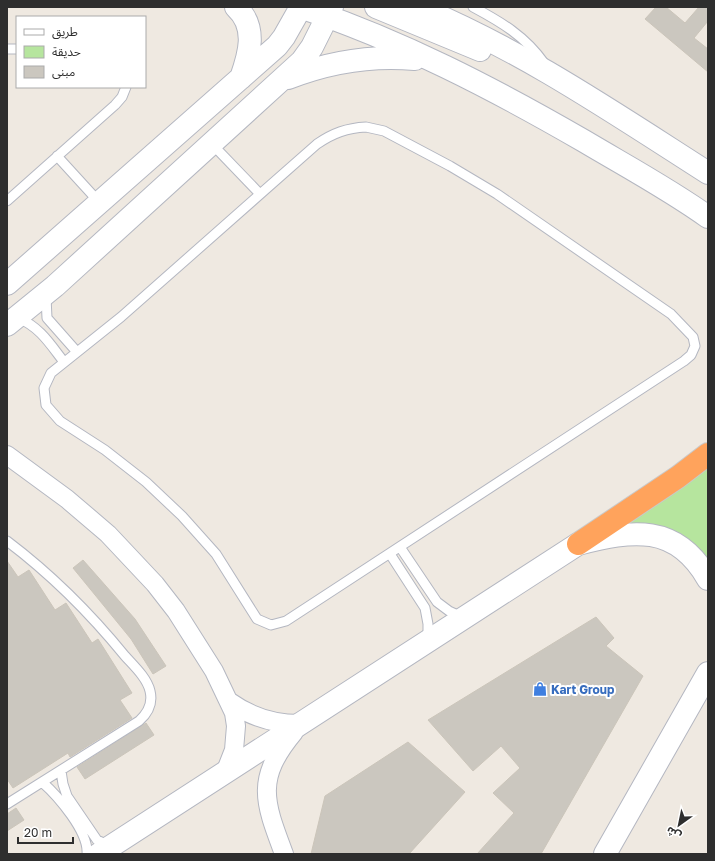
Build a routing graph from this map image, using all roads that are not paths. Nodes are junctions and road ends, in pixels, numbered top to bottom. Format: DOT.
graph roads {
  1 [pos="236,7"];
  2 [pos="301,7"];
  3 [pos="376,7"];
  4 [pos="418,7"];
  5 [pos="473,7"];
  6 [pos="335,13"];
  7 [pos="438,63"];
  8 [pos="552,74"];
  9 [pos="241,79"];
  10 [pos="283,80"];
  11 [pos="126,88"];
  12 [pos="212,144"];
  13 [pos="57,156"];
  14 [pos="708,173"];
  15 [pos="260,194"];
  16 [pos="7,201"];
  17 [pos="99,202"];
  18 [pos="708,217"];
  19 [pos="7,284"];
  20 [pos="46,293"];
  21 [pos="12,321"];
  22 [pos="77,352"];
  23 [pos="64,362"];
  24 [pos="708,454"];
  25 [pos="7,456"];
  26 [pos="7,466"];
  27 [pos="25,470"];
  28 [pos="7,542"];
  29 [pos="578,544"];
  30 [pos="400,547"];
  31 [pos="390,554"];
  32 [pos="708,579"];
  33 [pos="465,618"];
  34 [pos="428,642"];
  35 [pos="708,673"];
  36 [pos="230,702"];
  37 [pos="300,724"];
  38 [pos="60,770"];
  39 [pos="226,773"];
  40 [pos="42,782"];
  41 [pos="7,804"];
  42 [pos="105,850"];
  43 [pos="87,854"];
  44 [pos="284,854"];
  45 [pos="605,854"];
  1 -- 9 [label="street"];
  2 -- 6 [label="street"];
  2 -- 9 [label="street"];
  3 -- 8 [label="street"];
  4 -- 8 [label="street"];
  5 -- 8 [label="lane"];
  6 -- 7 [label="street"];
  6 -- 10 [label="street"];
  7 -- 10 [label="street"];
  7 -- 18 [label="street"];
  8 -- 14 [label="street"];
  9 -- 17 [label="street"];
  10 -- 12 [label="street"];
  11 -- 13 [label="lane"];
  12 -- 15 [label="lane"];
  12 -- 20 [label="street"];
  13 -- 16 [label="lane"];
  13 -- 17 [label="lane"];
  15 -- 22 [label="lane"];
  15 -- 30 [label="lane"];
  17 -- 19 [label="street"];
  20 -- 21 [label="street"];
  20 -- 22 [label="lane"];
  21 -- 23 [label="lane"];
  22 -- 23 [label="lane"];
  23 -- 31 [label="lane"];
  24 -- 29 [label="highway"];
  25 -- 27 [label="street"];
  26 -- 27 [label="street"];
  27 -- 36 [label="street"];
  28 -- 38 [label="lane"];
  29 -- 32 [label="street"];
  29 -- 33 [label="street"];
  30 -- 31 [label="lane"];
  30 -- 33 [label="lane"];
  31 -- 34 [label="lane"];
  33 -- 34 [label="street"];
  34 -- 37 [label="street"];
  35 -- 45 [label="street"];
  36 -- 37 [label="street"];
  36 -- 39 [label="street"];
  37 -- 39 [label="street"];
  37 -- 44 [label="street"];
  38 -- 40 [label="lane"];
  38 -- 42 [label="lane"];
  39 -- 42 [label="street"];
  40 -- 41 [label="lane"];
  40 -- 43 [label="lane"];
}
